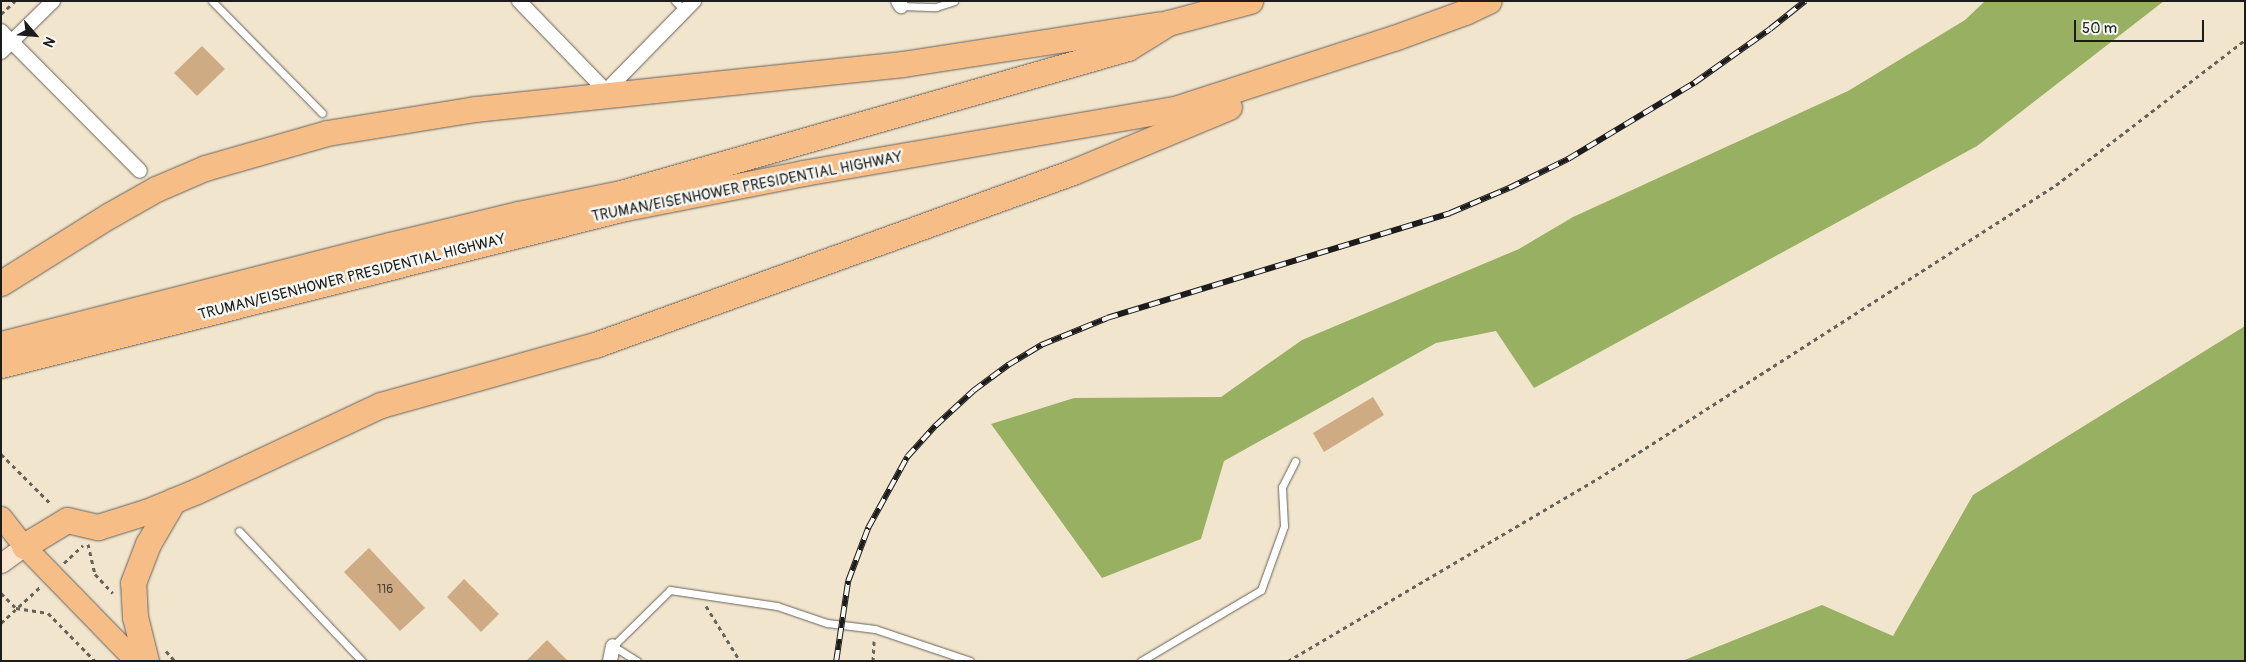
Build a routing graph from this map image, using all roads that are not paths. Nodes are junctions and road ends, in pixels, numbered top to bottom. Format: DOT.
graph roads {
  1 [pos="53,1"];
  2 [pos="212,1"];
  3 [pos="519,1"];
  4 [pos="954,1"];
  5 [pos="1250,1"];
  6 [pos="1489,1"];
  7 [pos="899,4"];
  8 [pos="685,5"];
  9 [pos="1168,23"];
  10 [pos="1,31"];
  11 [pos="1394,38"];
  12 [pos="12,42"];
  13 [pos="1,52"];
  14 [pos="322,113"];
  15 [pos="140,171"];
  16 [pos="623,200"];
  17 [pos="1,283"];
  18 [pos="1,344"];
  19 [pos="1,365"];
  20 [pos="1295,460"];
  21 [pos="173,501"];
  22 [pos="1,517"];
  23 [pos="239,531"];
  24 [pos="24,546"];
  25 [pos="1,563"];
  26 [pos="613,646"];
  27 [pos="160,654"];
  28 [pos="136,661"];
  29 [pos="362,661"];
  30 [pos="610,661"];
  31 [pos="637,661"];
  32 [pos="970,661"];
  33 [pos="1141,661"];
  1 -- 12 [label="street"];
  2 -- 14 [label="lane"];
  3 -- 8 [label="street"];
  4 -- 7 [label="lane"];
  5 -- 9 [label="highway, TRUMAN/EISENHOWER PRESIDENTIAL HIGHWAY"];
  6 -- 11 [label="highway, TRUMAN/EISENHOWER PRESIDENTIAL HIGHWAY"];
  9 -- 16 [label="highway, TRUMAN/EISENHOWER PRESIDENTIAL HIGHWAY"];
  9 -- 17 [label="highway"];
  10 -- 12 [label="street"];
  11 -- 16 [label="highway, TRUMAN/EISENHOWER PRESIDENTIAL HIGHWAY"];
  11 -- 21 [label="highway"];
  12 -- 13 [label="street"];
  12 -- 15 [label="street"];
  16 -- 18 [label="highway, TRUMAN/EISENHOWER PRESIDENTIAL HIGHWAY"];
  16 -- 19 [label="highway, TRUMAN/EISENHOWER PRESIDENTIAL HIGHWAY"];
  20 -- 33 [label="lane"];
  21 -- 24 [label="highway"];
  21 -- 27 [label="highway"];
  22 -- 24 [label="main road"];
  23 -- 29 [label="lane"];
  24 -- 25 [label="street"];
  24 -- 28 [label="main road"];
  26 -- 30 [label="street"];
  26 -- 31 [label="lane"];
  26 -- 32 [label="lane"];
}
